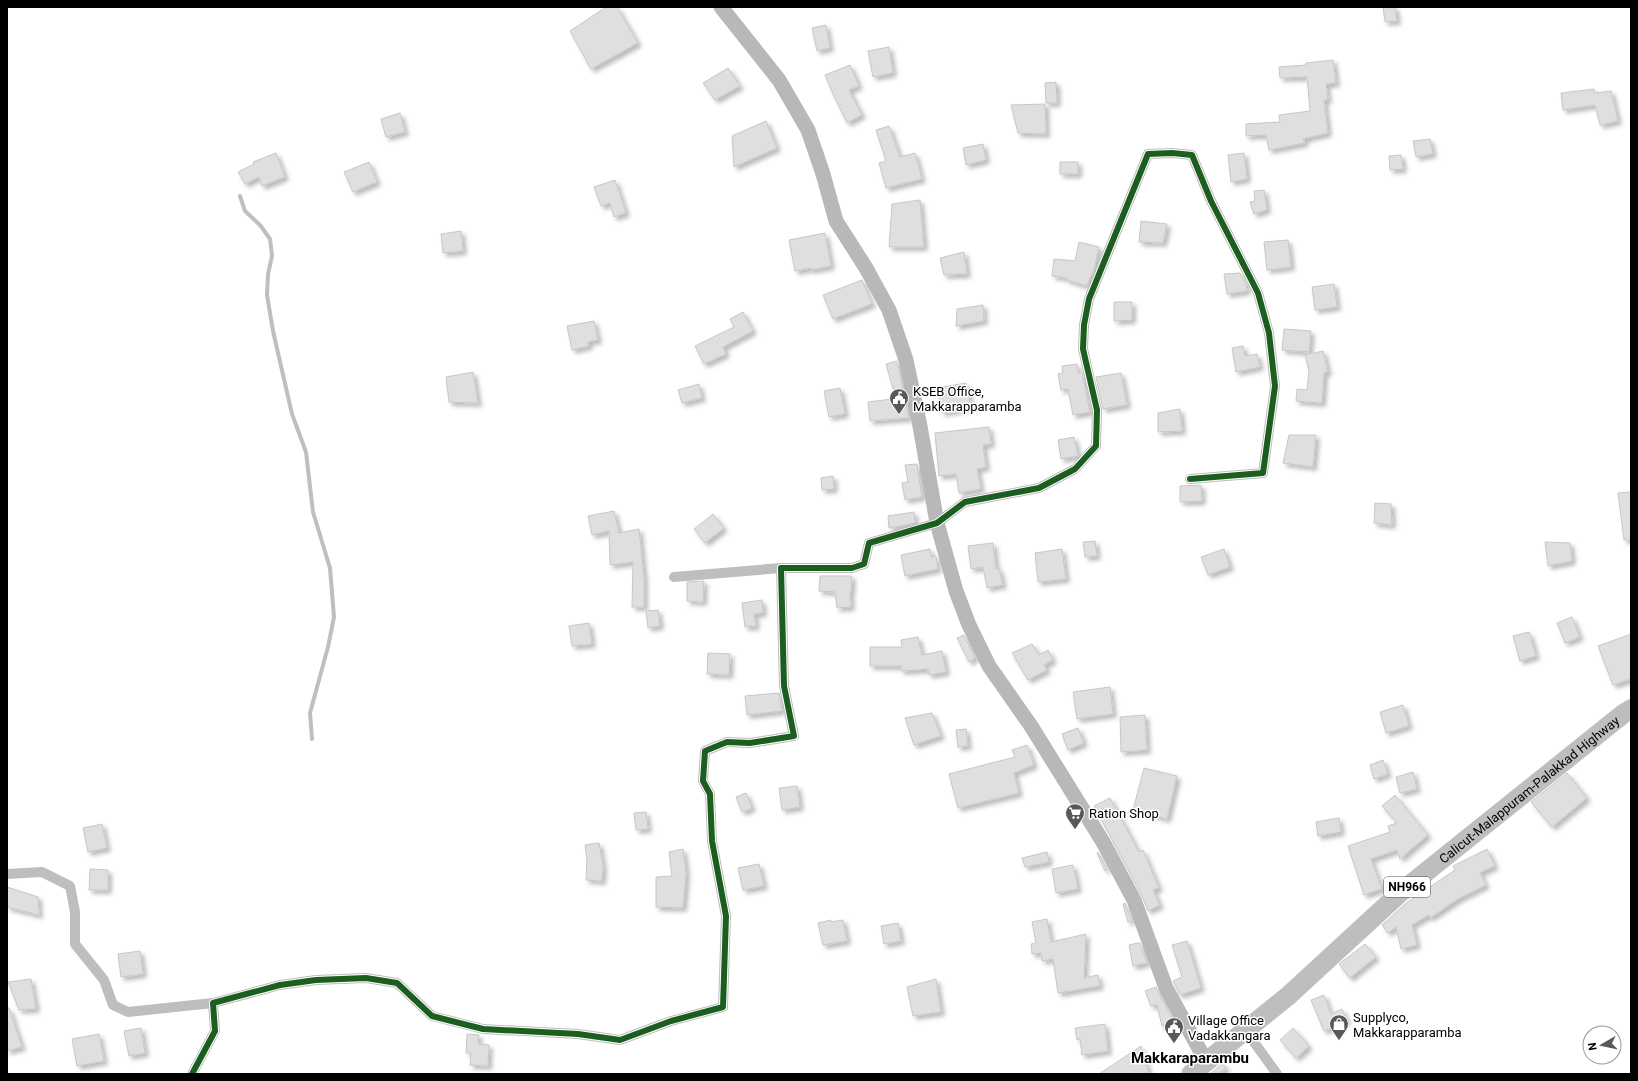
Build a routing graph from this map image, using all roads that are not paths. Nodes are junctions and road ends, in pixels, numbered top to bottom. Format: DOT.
graph roads {
  1 [pos="721,7"];
  2 [pos="1190,479"];
  3 [pos="937,523"];
  4 [pos="781,568"];
  5 [pos="674,577"];
  6 [pos="1631,709"];
  7 [pos="7,874"];
  8 [pos="213,1003"];
  9 [pos="1246,1031"];
  10 [pos="1207,1063"];
  11 [pos="192,1074"];
  12 [pos="1191,1074"];
  13 [pos="1278,1074"];
  1 -- 3 [label="main road"];
  2 -- 3 [label="street"];
  3 -- 4 [label="street"];
  3 -- 10 [label="main road"];
  4 -- 5 [label="street"];
  4 -- 8 [label="street"];
  6 -- 9 [label="highway, Calicut-Malappuram-Palakkad Highway / NH966"];
  7 -- 8 [label="street"];
  8 -- 11 [label="street"];
  9 -- 10 [label="highway, Calicut-Malappuram-Palakkad Highway / NH966"];
  9 -- 13 [label="street"];
  10 -- 12 [label="highway, Calicut-Malappuram-Palakkad Highway / NH966"];
}
